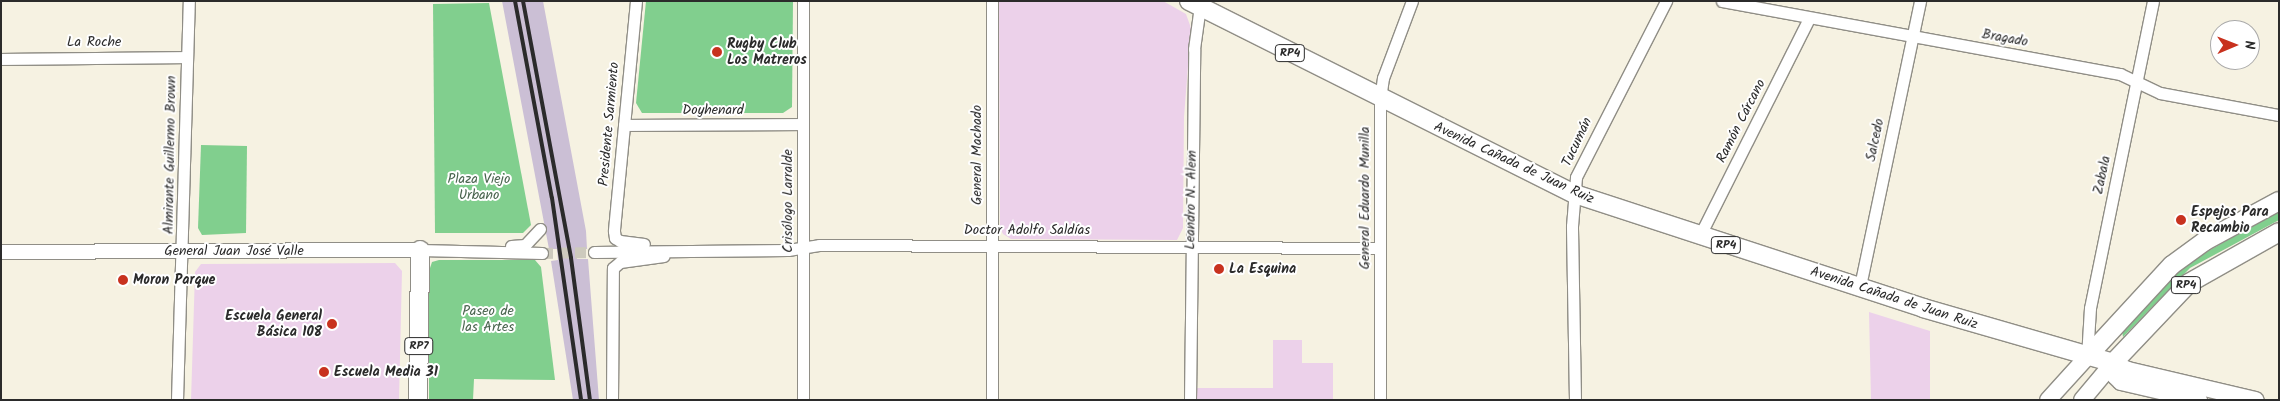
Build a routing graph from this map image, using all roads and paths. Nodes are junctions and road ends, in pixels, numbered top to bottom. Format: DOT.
graph roads {
  1 [pos="190,1"];
  2 [pos="636,1"];
  3 [pos="803,1"];
  4 [pos="992,1"];
  5 [pos="1412,1"];
  6 [pos="1666,1"];
  7 [pos="1722,1"];
  8 [pos="1920,1"];
  9 [pos="2153,1"];
  10 [pos="1196,3"];
  11 [pos="1809,18"];
  12 [pos="1912,36"];
  13 [pos="188,57"];
  14 [pos="1,58"];
  15 [pos="2136,82"];
  16 [pos="1380,99"];
  17 [pos="2279,115"];
  18 [pos="803,124"];
  19 [pos="624,126"];
  20 [pos="1575,194"];
  21 [pos="2279,201"];
  22 [pos="540,229"];
  23 [pos="2279,232"];
  24 [pos="1699,237"];
  25 [pos="626,244"];
  26 [pos="991,244"];
  27 [pos="1190,246"];
  28 [pos="803,247"];
  29 [pos="1380,248"];
  30 [pos="420,250"];
  31 [pos="183,251"];
  32 [pos="467,251"];
  33 [pos="675,251"];
  34 [pos="1,252"];
  35 [pos="594,252"];
  36 [pos="542,253"];
  37 [pos="1860,286"];
  38 [pos="2087,356"];
  39 [pos="2112,363"];
  40 [pos="614,398"];
  41 [pos="177,400"];
  42 [pos="418,400"];
  43 [pos="803,400"];
  44 [pos="992,400"];
  45 [pos="1190,400"];
  46 [pos="1380,400"];
  47 [pos="1575,400"];
  48 [pos="2048,400"];
  49 [pos="2082,400"];
  50 [pos="2199,400"];
  51 [pos="2256,400"];
  1 -- 13 [label="street, Almirante Guillermo Brown"];
  2 -- 19 [label="street, Presidente Sarmiento"];
  3 -- 18 [label="street, Crisólogo Larralde"];
  4 -- 26 [label="street, General Machado"];
  5 -- 16 [label="street, General Eduardo Munilla"];
  6 -- 20 [label="street, Tucumán"];
  7 -- 11 [label="street, Bragado"];
  8 -- 12 [label="street, Salcedo"];
  9 -- 15 [label="street, Zabala"];
  10 -- 16 [label="main road, Avenida Cañada de Juan Ruiz / RP4"];
  10 -- 27 [label="street, Leandro N. Alem"];
  11 -- 12 [label="street, Bragado"];
  11 -- 24 [label="street, Ramón Cárcano"];
  12 -- 15 [label="street, Bragado"];
  12 -- 37 [label="street, Salcedo"];
  13 -- 14 [label="street, La Roche"];
  13 -- 31 [label="street, Almirante Guillermo Brown"];
  15 -- 17 [label="street, Bragado"];
  15 -- 38 [label="street, Zabala"];
  16 -- 20 [label="main road, Avenida Cañada de Juan Ruiz / RP4"];
  16 -- 29 [label="street, General Eduardo Munilla"];
  18 -- 19 [label="street, Doyhenard"];
  18 -- 28 [label="street, Crisólogo Larralde"];
  19 -- 25 [label="street, Presidente Sarmiento"];
  20 -- 24 [label="main road, Avenida Cañada de Juan Ruiz / RP4"];
  20 -- 47 [label="street, Tucumán"];
  21 -- 38 [label="main road, RP4"];
  22 -- 32 [label="street, General Juan José Valle"];
  23 -- 39 [label="main road, RP4"];
  24 -- 37 [label="main road, Avenida Cañada de Juan Ruiz / RP4"];
  25 -- 33 [label="street, Doctor Adolfo Saldías"];
  26 -- 27 [label="street, Doctor Adolfo Saldías"];
  26 -- 28 [label="street, Doctor Adolfo Saldías"];
  26 -- 44 [label="street, General Machado"];
  27 -- 29 [label="street, Doctor Adolfo Saldías"];
  27 -- 45 [label="street, Leandro N. Alem"];
  28 -- 33 [label="street, Doctor Adolfo Saldías"];
  28 -- 43 [label="street, Crisólogo Larralde"];
  29 -- 46 [label="street, General Eduardo Munilla"];
  30 -- 31 [label="street, General Juan José Valle"];
  30 -- 32 [label="street, General Juan José Valle"];
  30 -- 42 [label="main road, RP7"];
  31 -- 34 [label="street, General Juan José Valle"];
  31 -- 41 [label="street, Almirante Guillermo Brown"];
  32 -- 36 [label="street, General Juan José Valle"];
  33 -- 35 [label="street"];
  33 -- 40 [label="street, Doctor Adolfo Saldías"];
  37 -- 38 [label="main road, Avenida Cañada de Juan Ruiz / RP4"];
  38 -- 39 [label="main road, Avenida Cañada de Juan Ruiz / RP4"];
  38 -- 48 [label="main road"];
  39 -- 49 [label="main road"];
  39 -- 50 [label="main road"];
  39 -- 51 [label="main road"];
}
